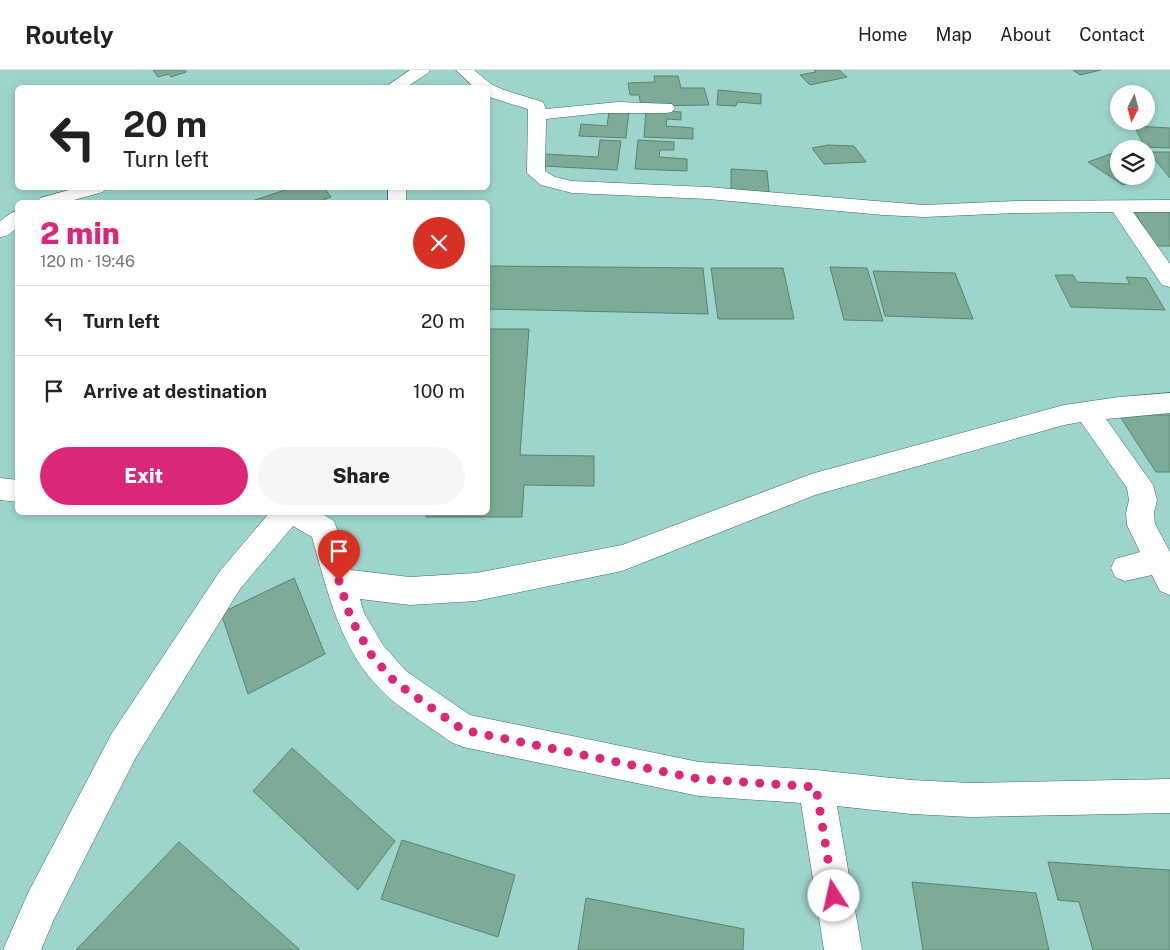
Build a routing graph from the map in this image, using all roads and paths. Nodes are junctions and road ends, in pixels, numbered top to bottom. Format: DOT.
graph roads {
  1 [pos="422,70"];
  2 [pos="464,70"];
  3 [pos="399,85"];
  4 [pos="483,85"];
  5 [pos="490,90"];
  6 [pos="666,108"];
  7 [pos="538,115"];
  8 [pos="89,190"];
  9 [pos="54,200"];
  10 [pos="1118,206"];
  11 [pos="1170,206"];
  12 [pos="15,219"];
  13 [pos="0,230"];
  14 [pos="1170,280"];
  15 [pos="1170,403"];
  16 [pos="1087,412"];
  17 [pos="0,489"];
  18 [pos="15,491"];
  19 [pos="284,515"];
  20 [pos="294,515"];
  21 [pos="1156,554"];
  22 [pos="1125,568"];
  23 [pos="339,581"];
  24 [pos="1170,582"];
  25 [pos="816,787"];
  26 [pos="1170,796"];
  27 [pos="22,950"];
  28 [pos="843,950"];
  1 -- 3 [label="street"];
  2 -- 4 [label="street"];
  5 -- 7 [label="street"];
  6 -- 7 [label="street"];
  7 -- 10 [label="street"];
  8 -- 9 [label="street"];
  10 -- 11 [label="street"];
  10 -- 14 [label="street"];
  12 -- 13 [label="street"];
  15 -- 16 [label="street"];
  16 -- 21 [label="street"];
  16 -- 23 [label="street"];
  17 -- 18 [label="street"];
  19 -- 27 [label="street"];
  20 -- 23 [label="street"];
  21 -- 22 [label="street"];
  21 -- 24 [label="street"];
  23 -- 25 [label="street"];
  25 -- 26 [label="street"];
  25 -- 28 [label="street"];
}
